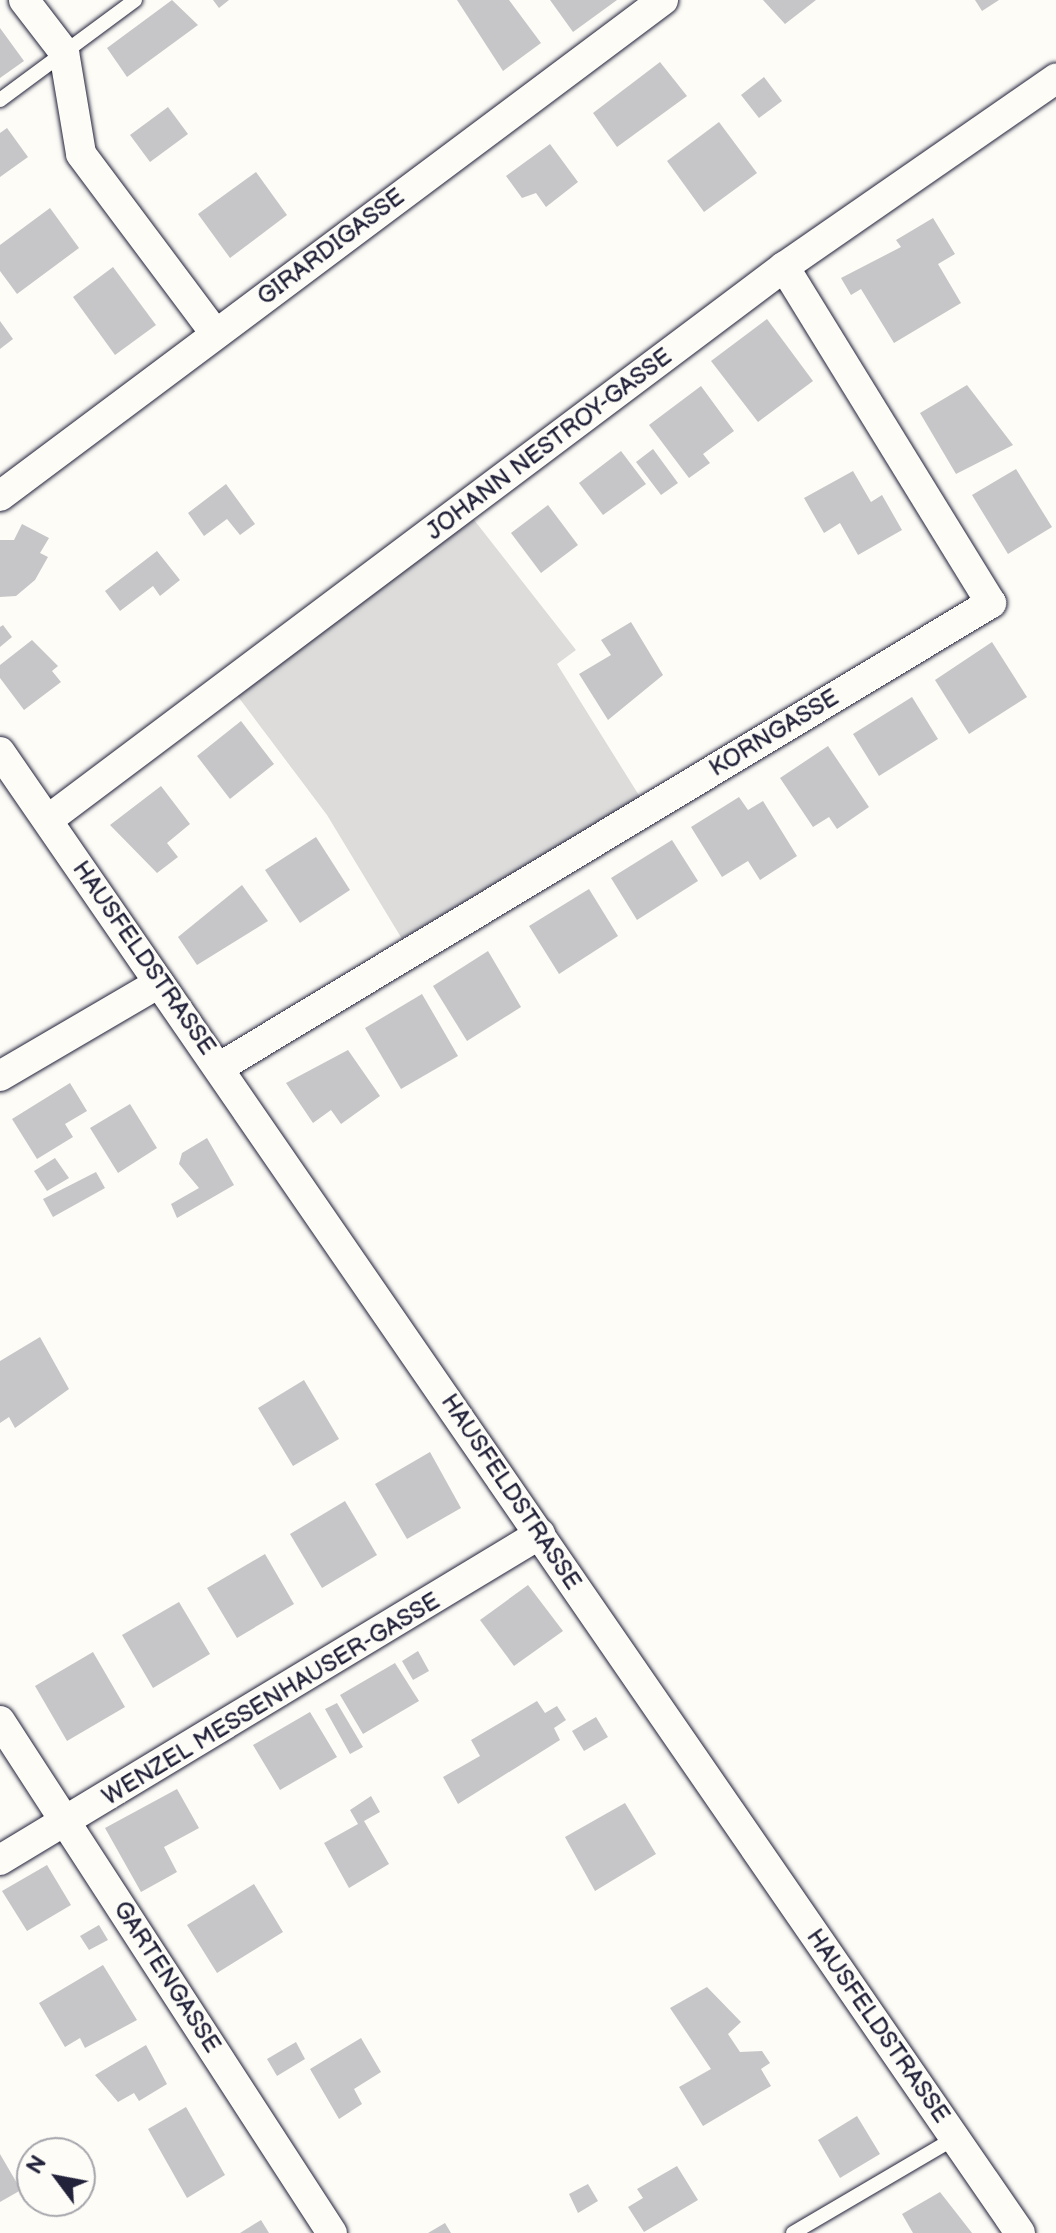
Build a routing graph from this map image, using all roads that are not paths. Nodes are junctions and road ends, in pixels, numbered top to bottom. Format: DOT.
graph roads {
  1 [pos="24,0"];
  2 [pos="135,0"];
  3 [pos="663,0"];
  4 [pos="64,52"];
  5 [pos="1056,79"];
  6 [pos="0,100"];
  7 [pos="784,267"];
  8 [pos="215,333"];
  9 [pos="0,496"];
  10 [pos="0,752"];
  11 [pos="49,819"];
  12 [pos="159,983"];
  13 [pos="220,1067"];
  14 [pos="0,1076"];
  15 [pos="540,1534"];
  16 [pos="0,1721"];
  17 [pos="67,1823"];
  18 [pos="0,1860"];
  19 [pos="955,2138"];
  20 [pos="332,2233"];
  21 [pos="793,2233"];
  22 [pos="1020,2233"];
  1 -- 4 [label="street"];
  2 -- 4 [label="lane"];
  3 -- 8 [label="street, GIRARDIGASSE"];
  4 -- 6 [label="lane"];
  4 -- 8 [label="street"];
  5 -- 7 [label="street, JOHANN NESTROY-GASSE"];
  7 -- 11 [label="street, JOHANN NESTROY-GASSE"];
  7 -- 13 [label="street, KORNGASSE"];
  8 -- 9 [label="street, GIRARDIGASSE"];
  10 -- 11 [label="street, HAUSFELDSTRASSE"];
  11 -- 12 [label="street, HAUSFELDSTRASSE"];
  12 -- 13 [label="street, HAUSFELDSTRASSE"];
  12 -- 14 [label="street"];
  13 -- 15 [label="street, HAUSFELDSTRASSE"];
  15 -- 17 [label="street, WENZEL MESSENHAUSER-GASSE"];
  15 -- 19 [label="street, HAUSFELDSTRASSE"];
  16 -- 17 [label="street, GARTENGASSE"];
  17 -- 18 [label="street, WENZEL MESSENHAUSER-GASSE"];
  17 -- 20 [label="street, GARTENGASSE"];
  19 -- 21 [label="lane"];
  19 -- 22 [label="street, HAUSFELDSTRASSE"];
}
